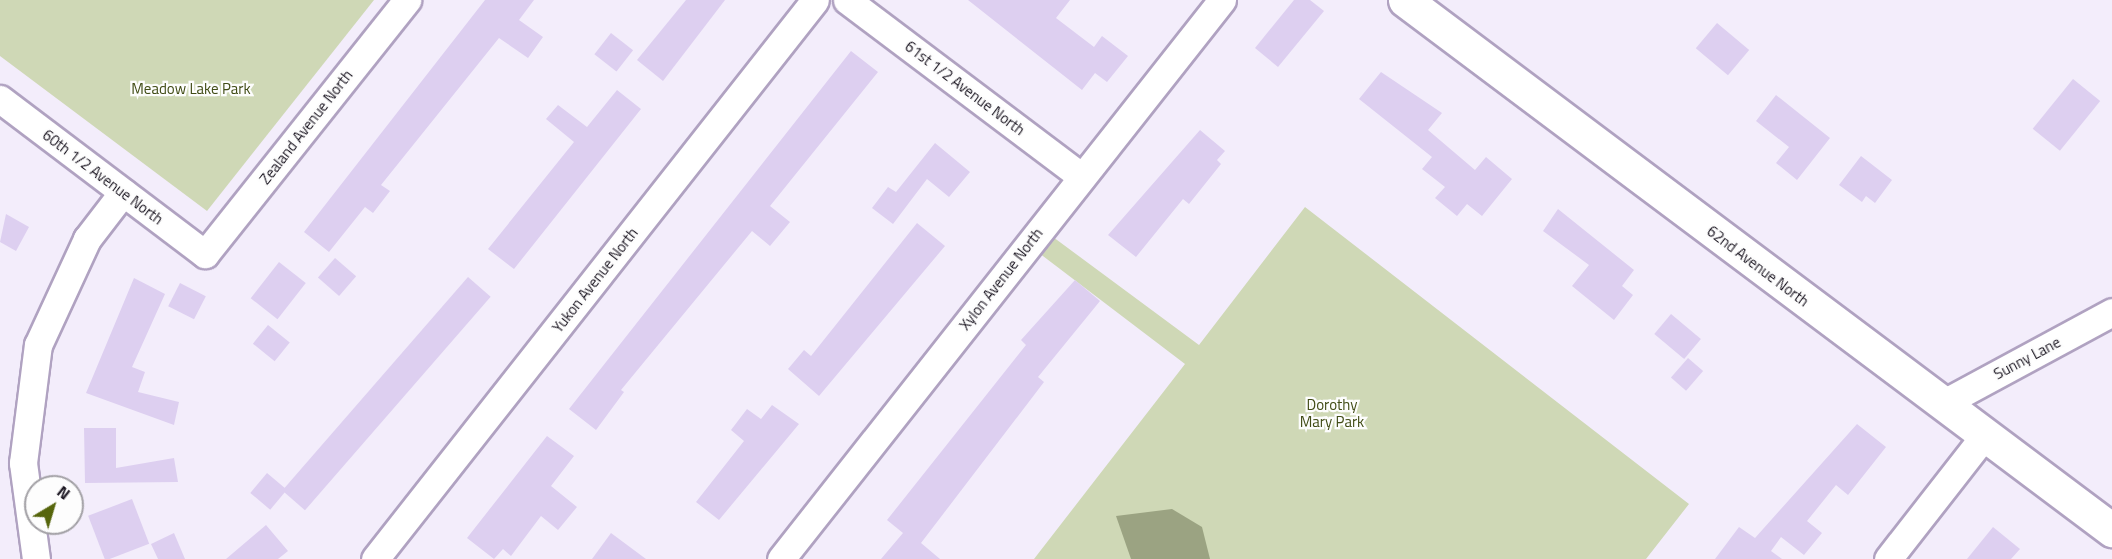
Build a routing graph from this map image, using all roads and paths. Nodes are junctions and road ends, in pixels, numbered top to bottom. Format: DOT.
graph roads {
  1 [pos="407,0"];
  2 [pos="815,0"];
  3 [pos="847,0"];
  4 [pos="1222,0"];
  5 [pos="1405,0"];
  6 [pos="0,99"];
  7 [pos="1082,177"];
  8 [pos="123,192"];
  9 [pos="205,254"];
  10 [pos="2112,312"];
  11 [pos="1942,404"];
  12 [pos="1985,435"];
  13 [pos="2112,530"];
  14 [pos="36,559"];
  15 [pos="375,559"];
  16 [pos="781,559"];
  17 [pos="1888,559"];
  1 -- 9 [label="street, Zealand Avenue North"];
  2 -- 15 [label="street, Yukon Avenue North"];
  3 -- 7 [label="street, 61st 1/2 Avenue North"];
  4 -- 7 [label="street, Xylon Avenue North"];
  5 -- 11 [label="street, 62nd Avenue North"];
  6 -- 8 [label="street, 60th 1/2 Avenue North"];
  7 -- 16 [label="street, Xylon Avenue North"];
  8 -- 9 [label="street, 60th 1/2 Avenue North"];
  8 -- 14 [label="street"];
  10 -- 11 [label="street, Sunny Lane"];
  11 -- 12 [label="street, 62nd Avenue North"];
  12 -- 13 [label="street, 62nd Avenue North"];
  12 -- 17 [label="street"];
}
